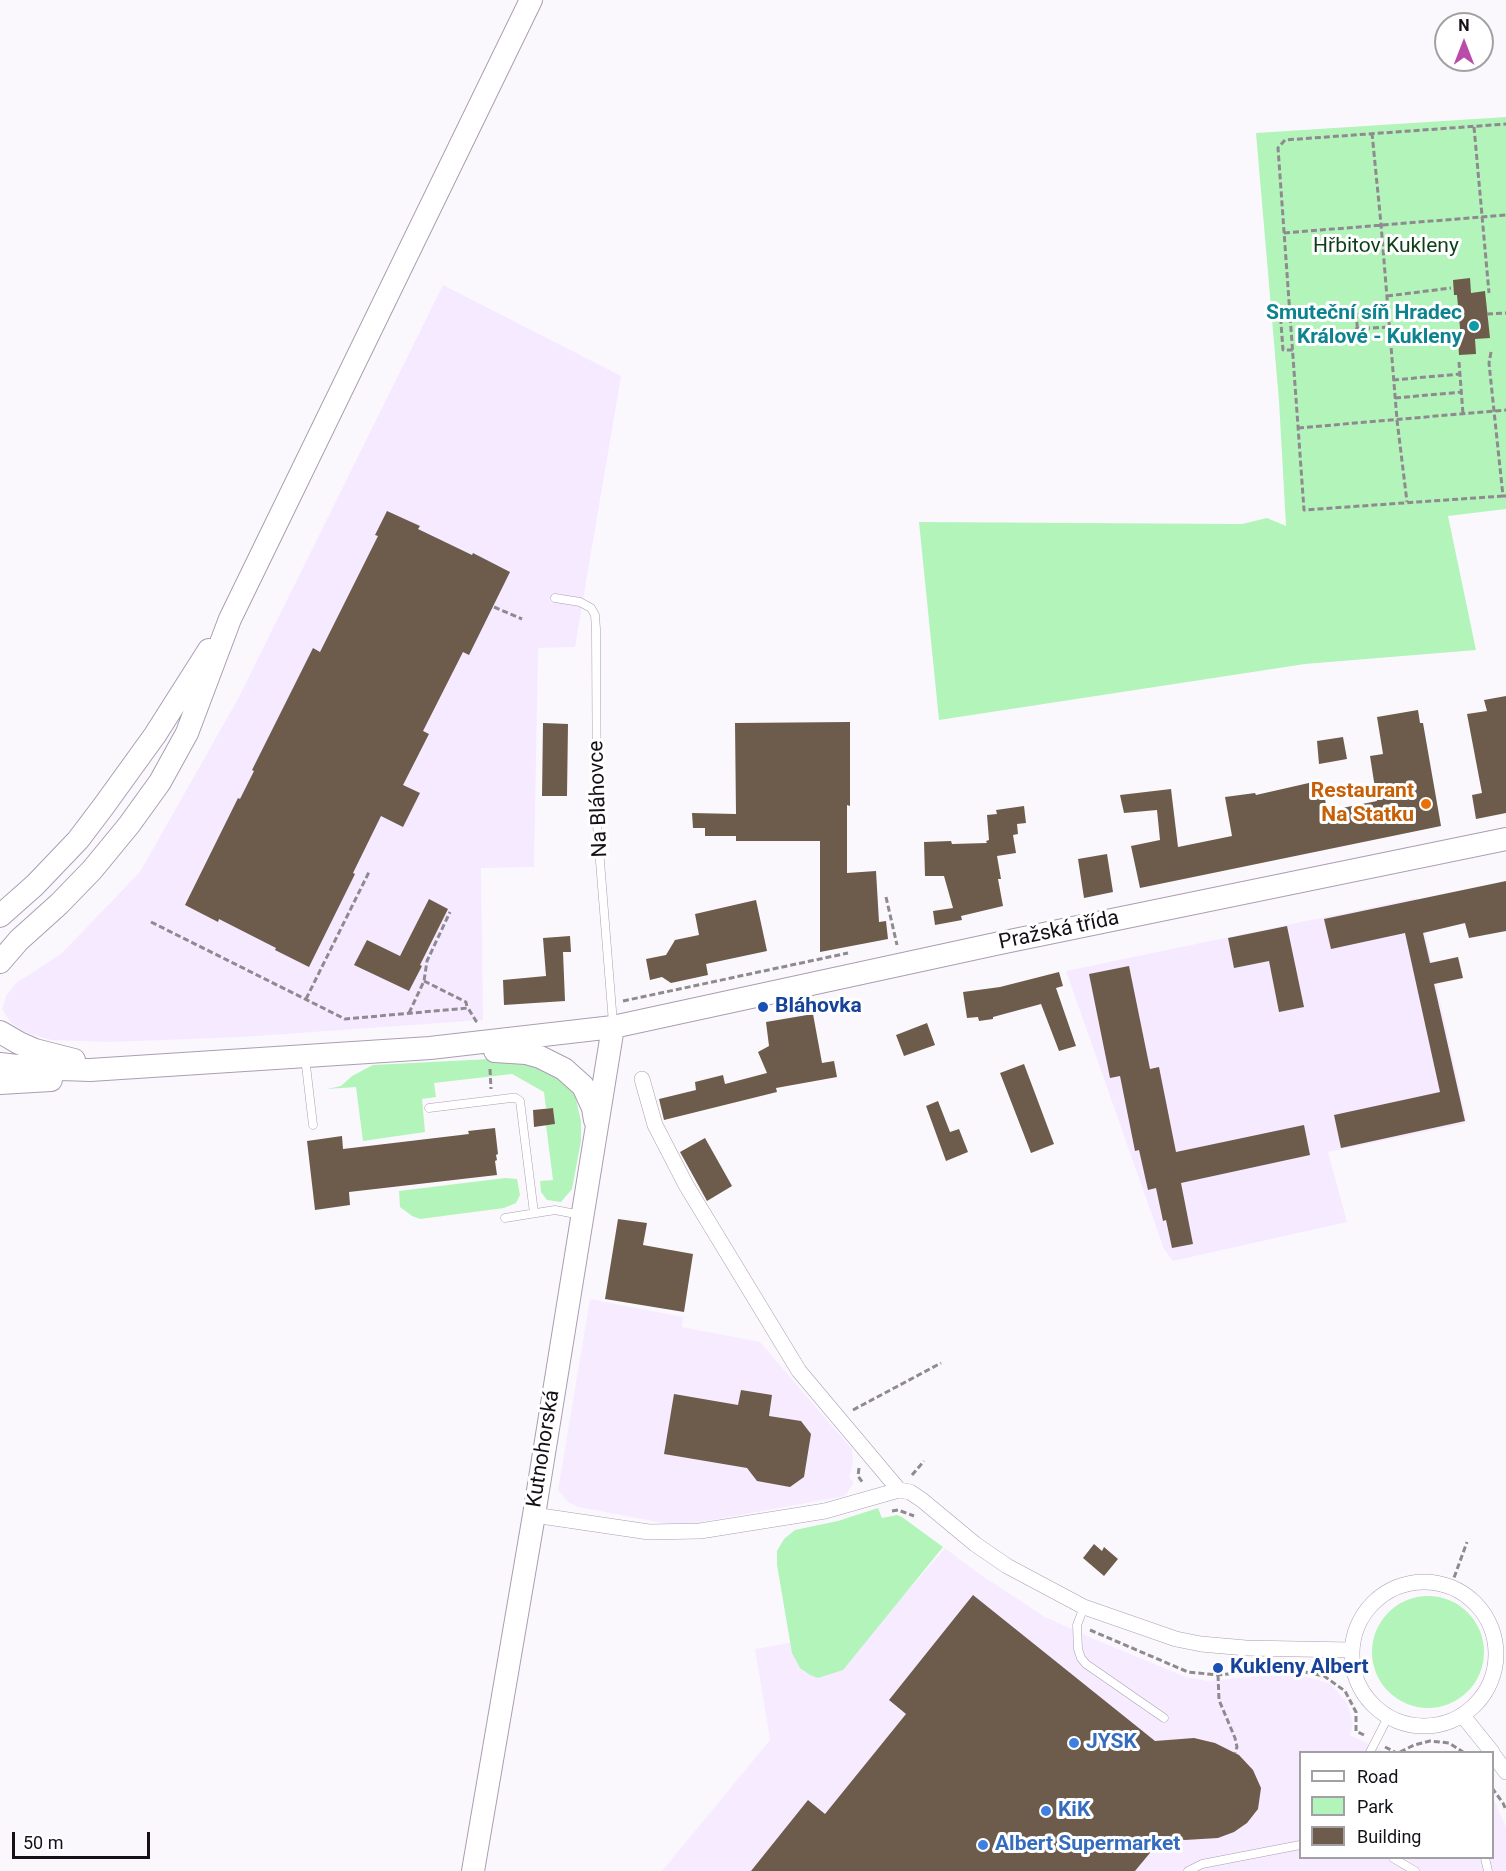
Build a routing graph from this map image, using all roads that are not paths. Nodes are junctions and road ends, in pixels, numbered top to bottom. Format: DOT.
graph roads {
  1 [pos="531,0"];
  2 [pos="555,598"];
  3 [pos="230,619"];
  4 [pos="1506,839"];
  5 [pos="1,916"];
  6 [pos="0,962"];
  7 [pos="613,1028"];
  8 [pos="0,1032"];
  9 [pos="430,1048"];
  10 [pos="305,1056"];
  11 [pos="0,1064"];
  12 [pos="123,1068"];
  13 [pos="642,1079"];
  14 [pos="0,1083"];
  15 [pos="429,1107"];
  16 [pos="313,1125"];
  17 [pos="595,1140"];
  18 [pos="534,1213"];
  19 [pos="583,1215"];
  20 [pos="505,1218"];
  21 [pos="899,1490"];
  22 [pos="534,1515"];
  23 [pos="1084,1607"];
  24 [pos="1351,1650"];
  25 [pos="1463,1716"];
  26 [pos="1388,1717"];
  27 [pos="1164,1718"];
  28 [pos="1371,1751"];
  29 [pos="1490,1751"];
  30 [pos="1494,1756"];
  31 [pos="1506,1772"];
  32 [pos="1299,1845"];
  33 [pos="1396,1859"];
  34 [pos="472,1871"];
  35 [pos="1188,1871"];
  36 [pos="1415,1871"];
  1 -- 3 [label="main road"];
  2 -- 7 [label="lane, Na Bláhovce"];
  3 -- 5 [label="main road"];
  3 -- 6 [label="main road"];
  4 -- 7 [label="main road, Pražská třída"];
  7 -- 9 [label="main road, Pražská třída"];
  7 -- 17 [label="main road, Kutnohorská"];
  8 -- 12 [label="main road"];
  9 -- 10 [label="main road"];
  9 -- 17 [label="main road"];
  10 -- 12 [label="main road"];
  10 -- 16 [label="lane"];
  11 -- 12 [label="main road"];
  12 -- 14 [label="main road"];
  13 -- 21 [label="street"];
  15 -- 18 [label="lane"];
  17 -- 19 [label="main road, Kutnohorská"];
  18 -- 19 [label="lane"];
  18 -- 20 [label="lane"];
  19 -- 22 [label="main road, Kutnohorská"];
  21 -- 22 [label="street"];
  21 -- 23 [label="street"];
  22 -- 34 [label="main road, Kutnohorská"];
  23 -- 24 [label="street"];
  23 -- 27 [label="lane"];
  24 -- 25 [label="street"];
  24 -- 26 [label="street"];
  25 -- 26 [label="street"];
  25 -- 29 [label="street"];
  26 -- 28 [label="lane"];
  30 -- 31 [label="street"];
  32 -- 35 [label="lane"];
  33 -- 36 [label="lane"];
}
